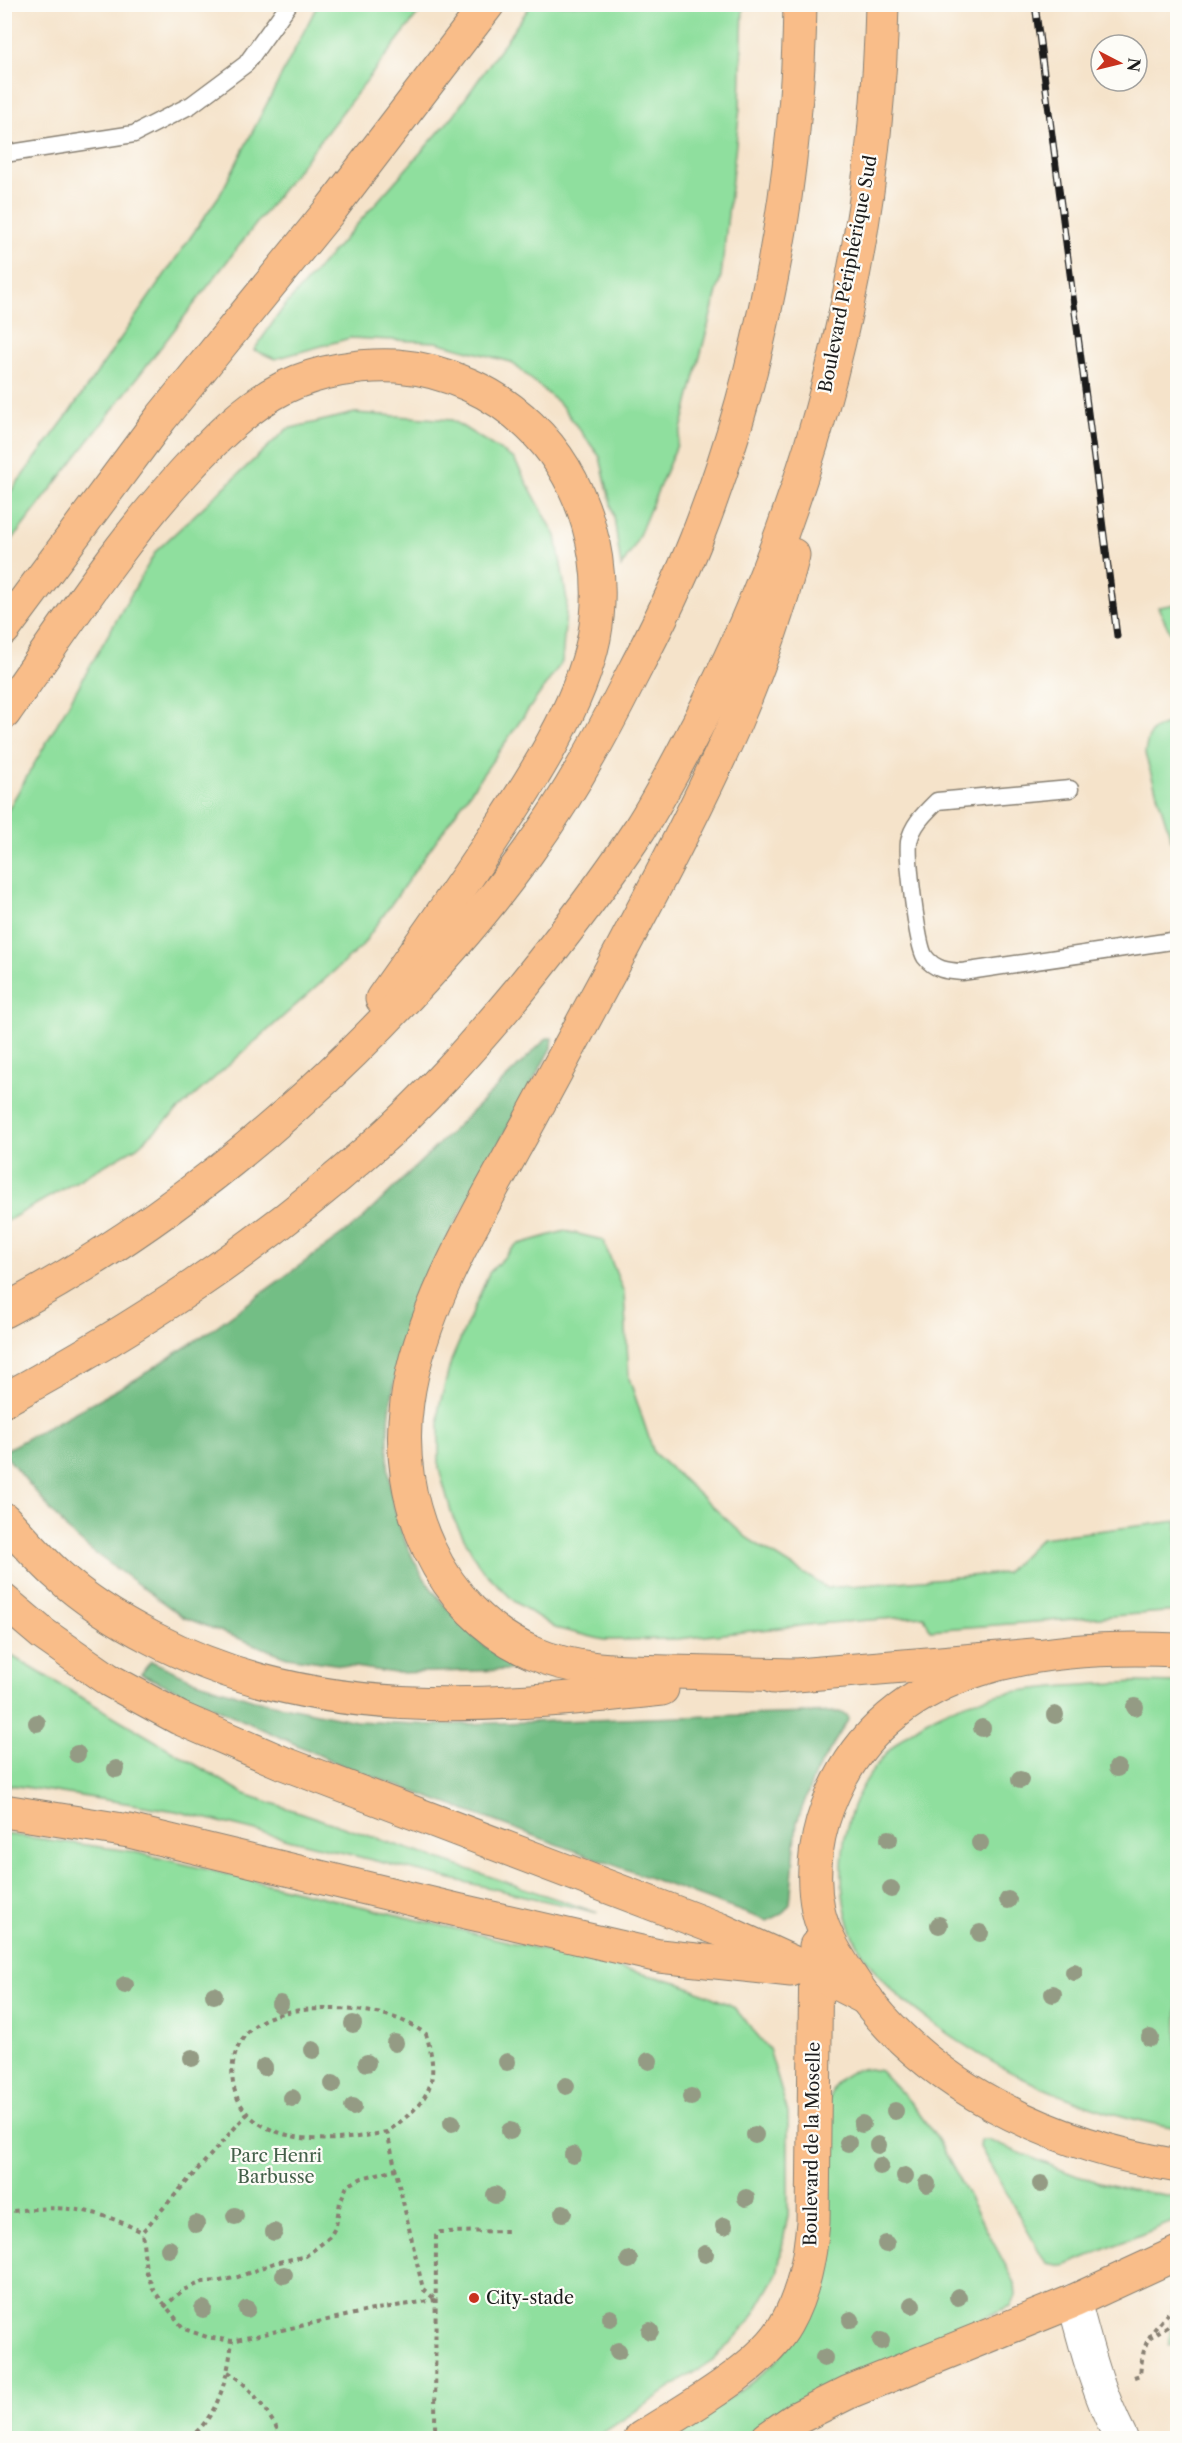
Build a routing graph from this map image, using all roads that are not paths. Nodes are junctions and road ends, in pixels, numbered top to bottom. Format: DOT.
graph roads {
  1 [pos="289,4"];
  2 [pos="488,4"];
  3 [pos="800,4"];
  4 [pos="882,4"];
  5 [pos="4,154"];
  6 [pos="826,395"];
  7 [pos="4,629"];
  8 [pos="4,713"];
  9 [pos="1070,789"];
  10 [pos="1178,940"];
  11 [pos="306,1098"];
  12 [pos="4,1311"];
  13 [pos="4,1400"];
  14 [pos="15,1531"];
  15 [pos="4,1601"];
  16 [pos="1178,1650"];
  17 [pos="1035,1655"];
  18 [pos="794,1675"];
  19 [pos="4,1811"];
  20 [pos="815,1882"];
  21 [pos="816,1973"];
  22 [pos="867,1999"];
  23 [pos="1178,2166"];
  24 [pos="1178,2253"];
  25 [pos="1074,2301"];
  26 [pos="641,2439"];
  27 [pos="768,2439"];
  28 [pos="1121,2439"];
  1 -- 5 [label="lane"];
  2 -- 7 [label="main road"];
  3 -- 11 [label="main road"];
  4 -- 6 [label="main road, Boulevard Périphérique Sud"];
  6 -- 13 [label="main road, Boulevard Périphérique Sud"];
  6 -- 18 [label="main road"];
  8 -- 11 [label="main road"];
  9 -- 10 [label="lane"];
  11 -- 12 [label="main road"];
  14 -- 18 [label="main road"];
  15 -- 21 [label="main road"];
  16 -- 17 [label="main road"];
  17 -- 18 [label="main road"];
  17 -- 20 [label="main road"];
  19 -- 21 [label="main road"];
  20 -- 21 [label="main road, Boulevard de la Moselle"];
  20 -- 22 [label="main road"];
  21 -- 22 [label="main road"];
  21 -- 26 [label="main road, Boulevard de la Moselle"];
  22 -- 23 [label="main road"];
  24 -- 25 [label="main road"];
  25 -- 27 [label="main road"];
  25 -- 28 [label="street"];
}
